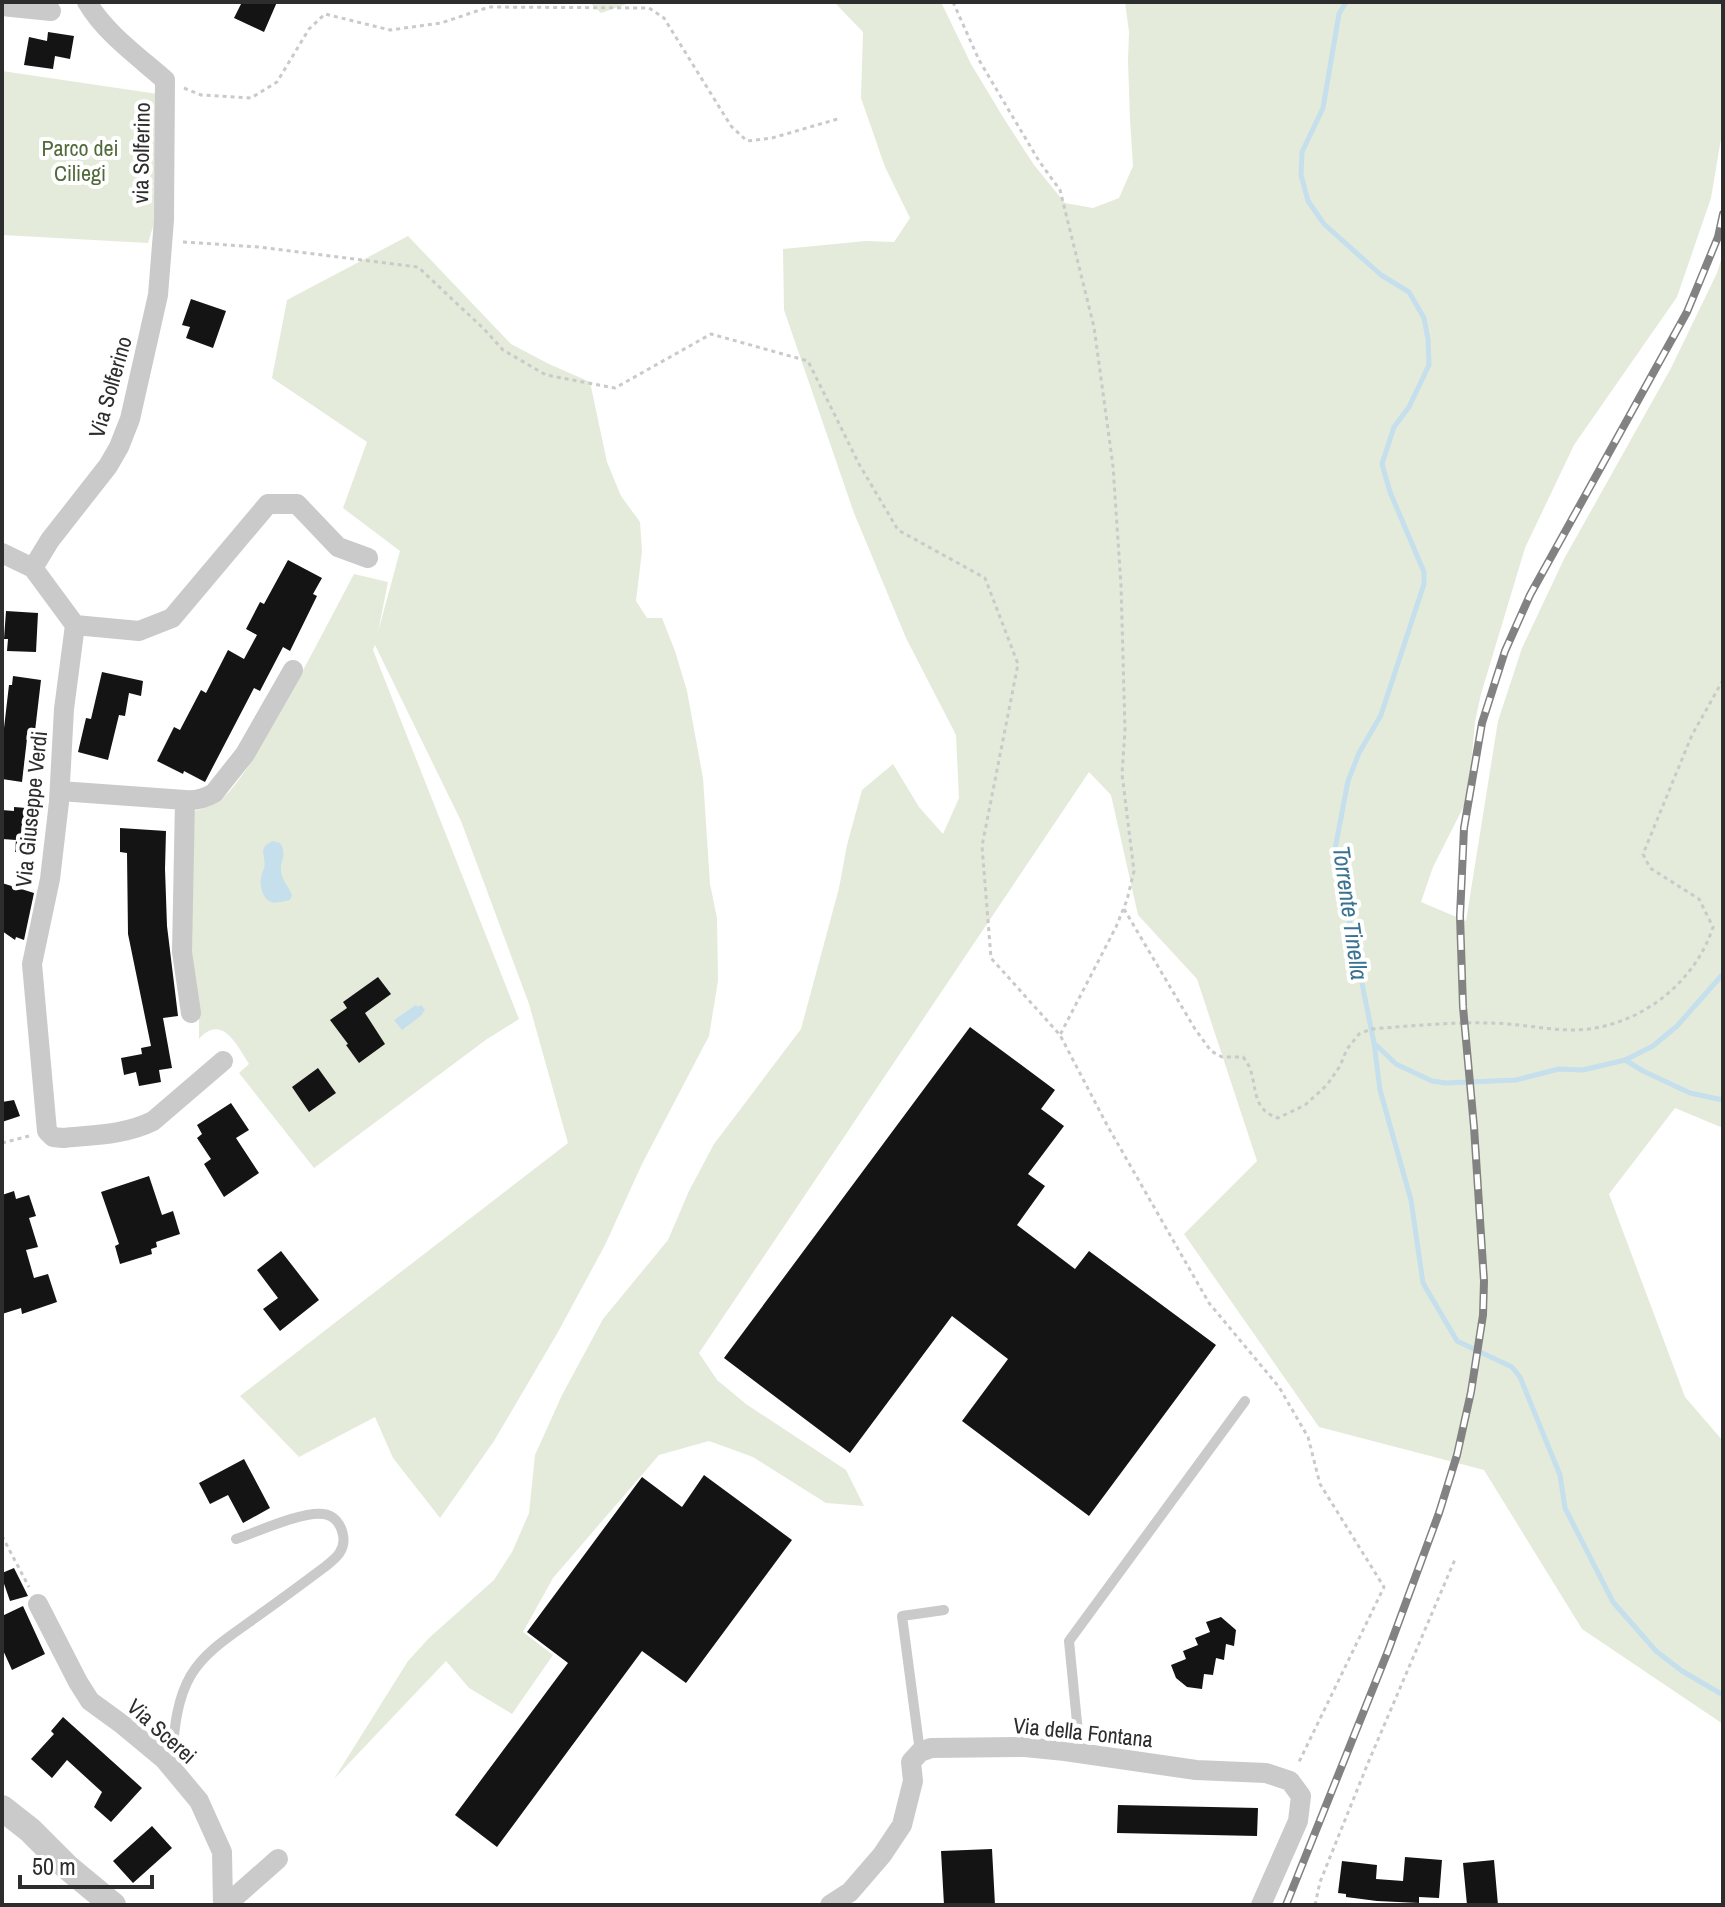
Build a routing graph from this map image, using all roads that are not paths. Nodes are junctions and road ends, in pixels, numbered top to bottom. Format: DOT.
graph roads {
  1 [pos="87,2"];
  2 [pos="2,6"];
  3 [pos="51,11"];
  4 [pos="163,241"];
  5 [pos="2,553"];
  6 [pos="368,558"];
  7 [pos="33,568"];
  8 [pos="75,625"];
  9 [pos="293,670"];
  10 [pos="60,791"];
  11 [pos="185,800"];
  12 [pos="191,1013"];
  13 [pos="223,1061"];
  14 [pos="1245,1401"];
  15 [pos="236,1539"];
  16 [pos="38,1604"];
  17 [pos="944,1610"];
  18 [pos="920,1752"];
  19 [pos="1080,1753"];
  20 [pos="171,1768"];
  21 [pos="2,1808"];
  22 [pos="278,1859"];
  23 [pos="113,1905"];
  24 [pos="224,1905"];
  25 [pos="830,1905"];
  26 [pos="1261,1905"];
  1 -- 4 [label="street, via Solferino"];
  2 -- 3 [label="street"];
  4 -- 7 [label="street, Via Solferino"];
  5 -- 7 [label="street"];
  6 -- 8 [label="street"];
  7 -- 8 [label="street"];
  8 -- 10 [label="street, Via Giuseppe Verdi"];
  9 -- 11 [label="street"];
  10 -- 11 [label="street"];
  10 -- 13 [label="street, Via Giuseppe Verdi"];
  11 -- 12 [label="street"];
  14 -- 19 [label="lane"];
  15 -- 20 [label="lane"];
  16 -- 20 [label="street, Via Scerei"];
  17 -- 18 [label="lane"];
  18 -- 19 [label="street, Via della Fontana"];
  18 -- 25 [label="street"];
  19 -- 26 [label="street, Via della Fontana"];
  20 -- 24 [label="street, Via Scerei"];
  21 -- 23 [label="street"];
  22 -- 24 [label="street, Via Scerei"];
}
